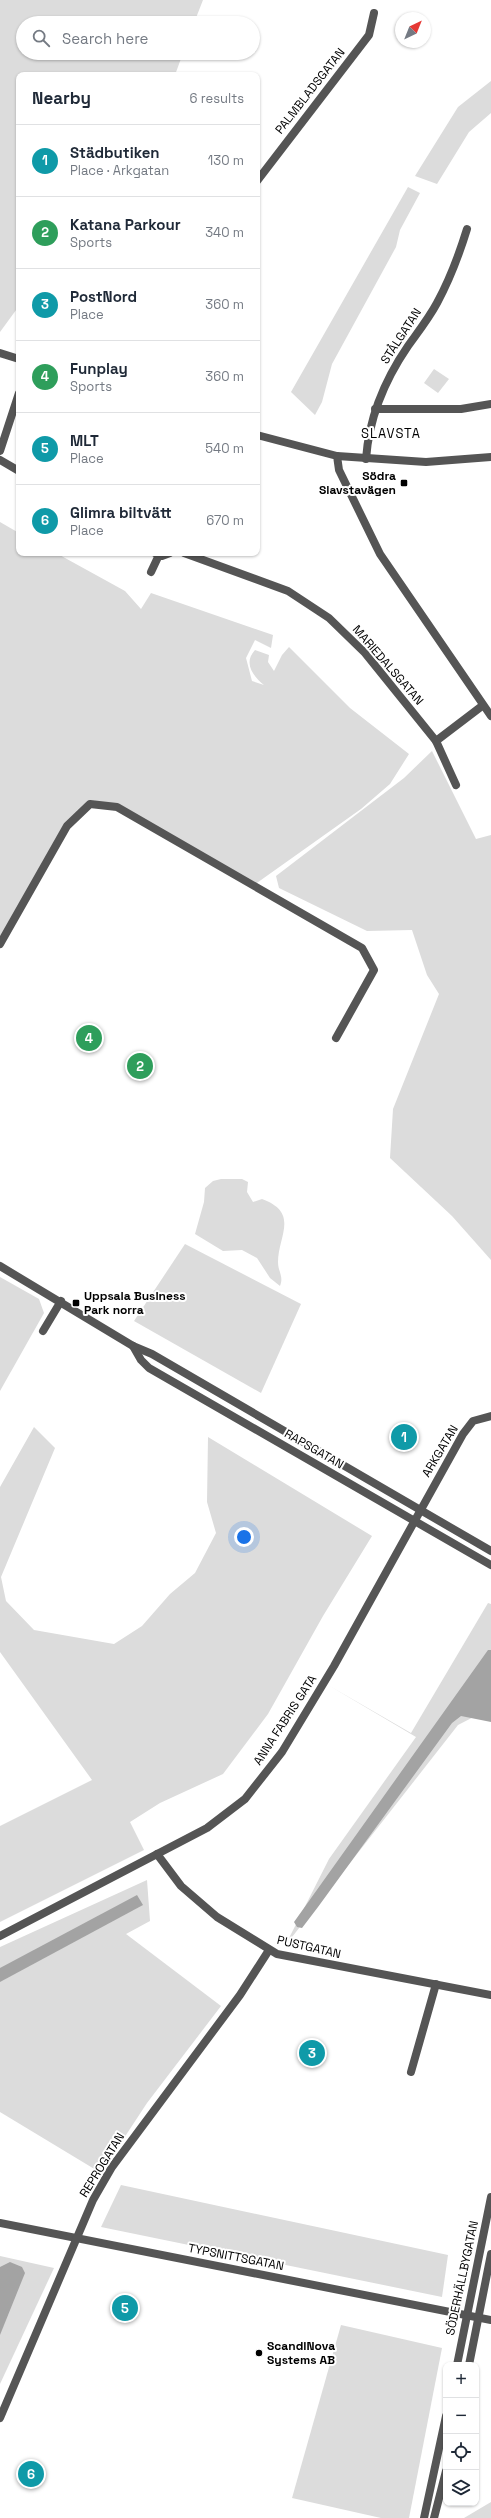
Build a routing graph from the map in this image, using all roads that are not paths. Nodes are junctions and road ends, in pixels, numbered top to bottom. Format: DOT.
graph roads {
  1 [pos="374,13"];
  2 [pos="260,177"];
  3 [pos="467,229"];
  4 [pos="0,353"];
  5 [pos="16,358"];
  6 [pos="16,402"];
  7 [pos="491,404"];
  8 [pos="375,409"];
  9 [pos="260,436"];
  10 [pos="0,451"];
  11 [pos="337,456"];
  12 [pos="491,457"];
  13 [pos="366,459"];
  14 [pos="0,460"];
  15 [pos="16,469"];
  16 [pos="156,556"];
  17 [pos="192,556"];
  18 [pos="151,572"];
  19 [pos="482,706"];
  20 [pos="491,716"];
  21 [pos="436,741"];
  22 [pos="456,785"];
  23 [pos="0,944"];
  24 [pos="336,1038"];
  25 [pos="0,1266"];
  26 [pos="61,1301"];
  27 [pos="43,1331"];
  28 [pos="133,1346"];
  29 [pos="491,1416"];
  30 [pos="419,1510"];
  31 [pos="414,1521"];
  32 [pos="491,1551"];
  33 [pos="491,1565"];
  34 [pos="158,1854"];
  35 [pos="0,1936"];
  36 [pos="269,1950"];
  37 [pos="436,1984"];
  38 [pos="491,1995"];
  39 [pos="410,2072"];
  40 [pos="491,2197"];
  41 [pos="0,2223"];
  42 [pos="75,2238"];
  43 [pos="491,2254"];
  44 [pos="467,2315"];
  45 [pos="479,2317"];
  46 [pos="491,2320"];
  47 [pos="458,2362"];
  48 [pos="470,2362"];
  49 [pos="0,2418"];
  50 [pos="443,2430"];
  51 [pos="443,2483"];
  52 [pos="424,2518"];
  53 [pos="434,2518"];
  1 -- 2 [label="street, PALMBLADSGATAN"];
  3 -- 8 [label="street, STÅLGATAN"];
  4 -- 5 [label="street"];
  6 -- 10 [label="street"];
  7 -- 8 [label="street"];
  8 -- 13 [label="street, STÅLGATAN"];
  9 -- 11 [label="street"];
  11 -- 13 [label="street"];
  11 -- 19 [label="street"];
  12 -- 13 [label="street"];
  14 -- 15 [label="street"];
  16 -- 18 [label="street"];
  17 -- 21 [label="street, MARIEDALSGATAN"];
  19 -- 20 [label="street"];
  19 -- 21 [label="street"];
  21 -- 22 [label="street, MARIEDALSGATAN"];
  23 -- 24 [label="street"];
  25 -- 26 [label="street, RAPSGATAN"];
  26 -- 27 [label="street"];
  26 -- 28 [label="street, RAPSGATAN"];
  28 -- 30 [label="street, RAPSGATAN"];
  28 -- 31 [label="street, RAPSGATAN"];
  29 -- 30 [label="street, ARKGATAN"];
  30 -- 31 [label="street, ANNA FABRIS GATA"];
  30 -- 32 [label="street, RAPSGATAN"];
  31 -- 33 [label="street, RAPSGATAN"];
  31 -- 34 [label="street, ANNA FABRIS GATA"];
  34 -- 35 [label="street, ANNA FABRIS GATA"];
  34 -- 36 [label="street, PUSTGATAN"];
  36 -- 37 [label="street, PUSTGATAN"];
  36 -- 42 [label="street, REPROGATAN"];
  37 -- 38 [label="street, PUSTGATAN"];
  37 -- 39 [label="street"];
  40 -- 44 [label="street, SÖDERHÄLLBYGATAN"];
  41 -- 42 [label="street, TYPSNITTSGATAN"];
  42 -- 44 [label="street, TYPSNITTSGATAN"];
  42 -- 49 [label="street, REPROGATAN"];
  43 -- 45 [label="street, SÖDERHÄLLBYGATAN"];
  44 -- 45 [label="street, TYPSNITTSGATAN"];
  44 -- 47 [label="street, SÖDERHÄLLBYGATAN"];
  45 -- 46 [label="street, TYPSNITTSGATAN"];
  45 -- 48 [label="street, SÖDERHÄLLBYGATAN"];
  50 -- 52 [label="street"];
  51 -- 53 [label="street"];
}
